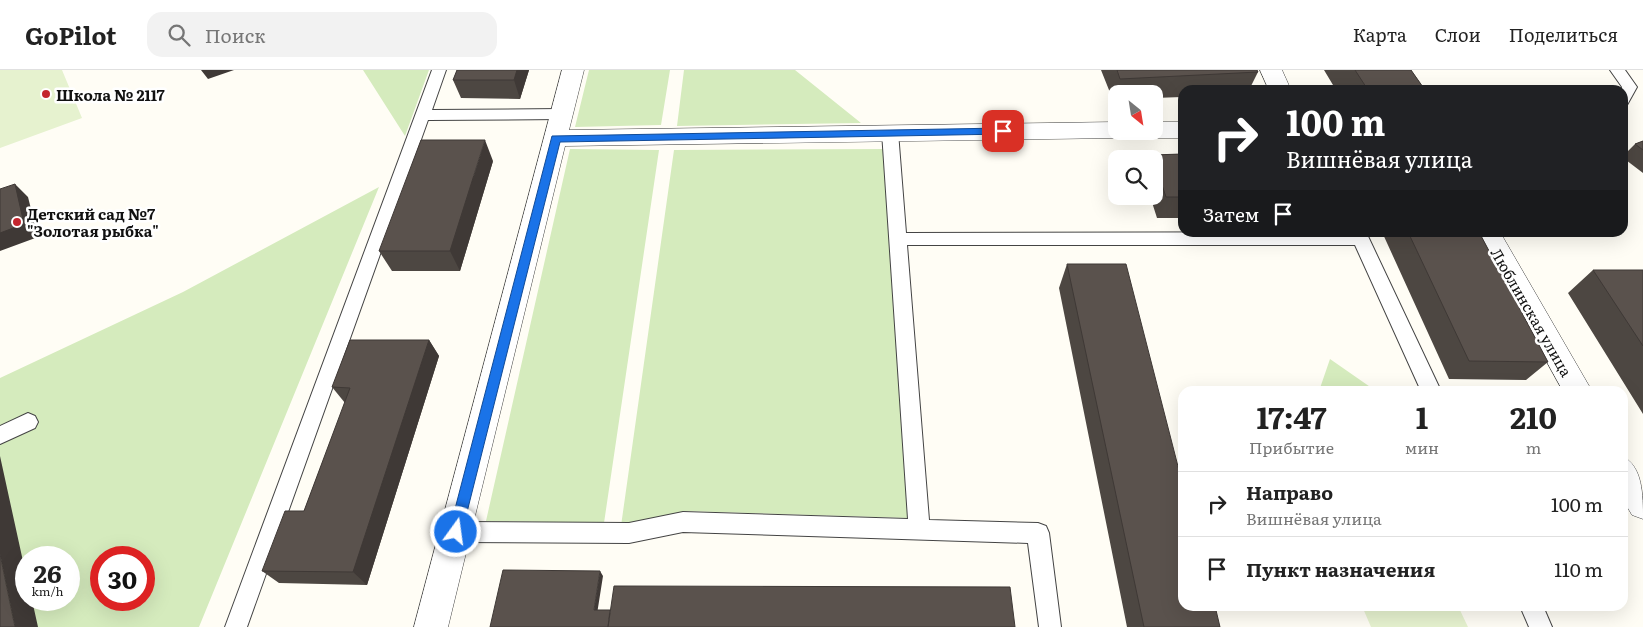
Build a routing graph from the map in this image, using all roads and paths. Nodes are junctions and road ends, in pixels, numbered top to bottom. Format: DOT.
graph roads {
  1 [pos="439,70"];
  2 [pos="573,70"];
  3 [pos="1271,70"];
  4 [pos="1617,70"];
  5 [pos="1278,85"];
  6 [pos="1628,90"];
  7 [pos="422,115"];
  8 [pos="559,126"];
  9 [pos="1108,130"];
  10 [pos="1163,130"];
  11 [pos="1178,130"];
  12 [pos="890,132"];
  13 [pos="1178,237"];
  14 [pos="1358,237"];
  15 [pos="1490,237"];
  16 [pos="898,238"];
  17 [pos="1429,386"];
  18 [pos="1575,386"];
  19 [pos="28,422"];
  20 [pos="0,435"];
  21 [pos="1628,485"];
  22 [pos="1635,502"];
  23 [pos="919,528"];
  24 [pos="456,532"];
  25 [pos="1533,611"];
  26 [pos="236,627"];
  27 [pos="431,627"];
  28 [pos="1050,627"];
  29 [pos="1541,627"];
  1 -- 7 [label="lane"];
  2 -- 8 [label="street"];
  3 -- 5 [label="street"];
  4 -- 6 [label="lane"];
  7 -- 8 [label="lane"];
  7 -- 26 [label="lane"];
  8 -- 12 [label="street"];
  8 -- 24 [label="street"];
  9 -- 12 [label="street"];
  10 -- 11 [label="street"];
  12 -- 16 [label="lane"];
  13 -- 16 [label="lane"];
  14 -- 17 [label="lane"];
  15 -- 18 [label="street, Люблинская улица"];
  16 -- 23 [label="lane"];
  19 -- 20 [label="lane"];
  21 -- 22 [label="street"];
  23 -- 24 [label="lane"];
  23 -- 28 [label="lane"];
  24 -- 27 [label="street"];
  25 -- 29 [label="lane"];
}
